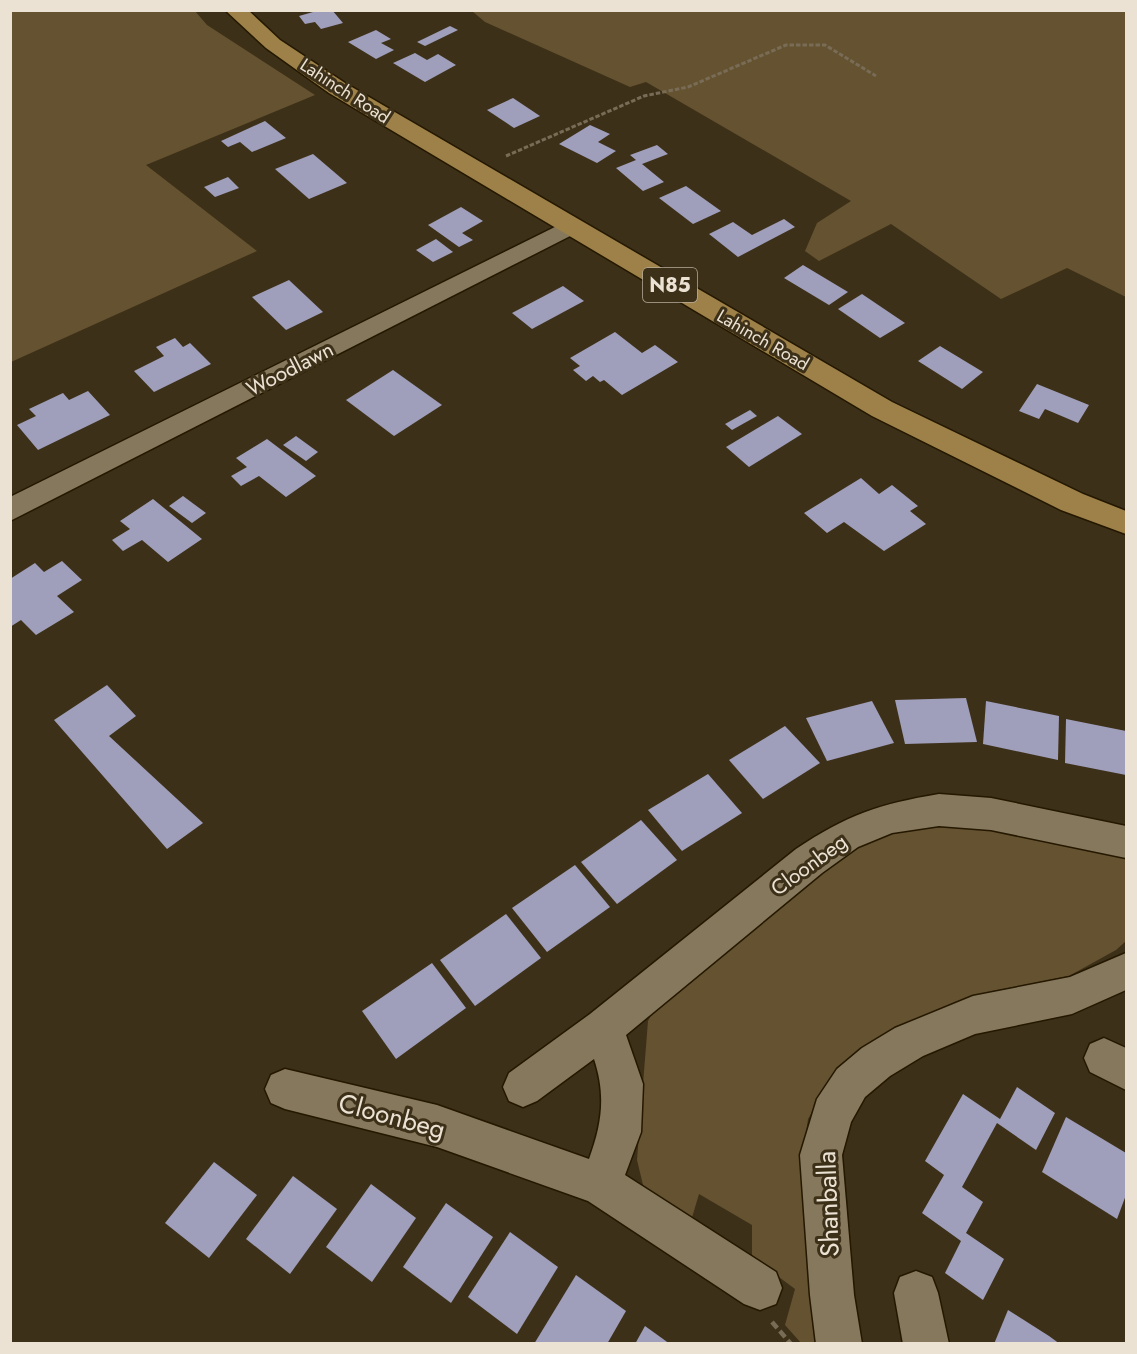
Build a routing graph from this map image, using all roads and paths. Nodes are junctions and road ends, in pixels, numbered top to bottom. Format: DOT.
graph roads {
  1 [pos="235,10"];
  2 [pos="876,76"];
  3 [pos="473,170"];
  4 [pos="569,227"];
  5 [pos="10,510"];
  6 [pos="1126,523"];
  7 [pos="1126,842"];
  8 [pos="1126,972"];
  9 [pos="604,1028"];
  10 [pos="523,1087"];
  11 [pos="285,1089"];
  12 [pos="600,1184"];
  13 [pos="760,1288"];
  14 [pos="915,1293"];
  15 [pos="839,1344"];
  16 [pos="926,1344"];
  1 -- 3 [label="main road, Lahinch Road / N85"];
  2 -- 3 [label="path"];
  3 -- 4 [label="main road, Lahinch Road / N85"];
  4 -- 5 [label="street, Woodlawn"];
  4 -- 6 [label="main road, Lahinch Road / N85"];
  7 -- 9 [label="street, Cloonbeg"];
  8 -- 15 [label="street, Shanballa"];
  9 -- 10 [label="street, Cloonbeg"];
  9 -- 12 [label="street"];
  11 -- 12 [label="street, Cloonbeg"];
  12 -- 13 [label="street, Cloonbeg"];
  14 -- 16 [label="street"];
}
